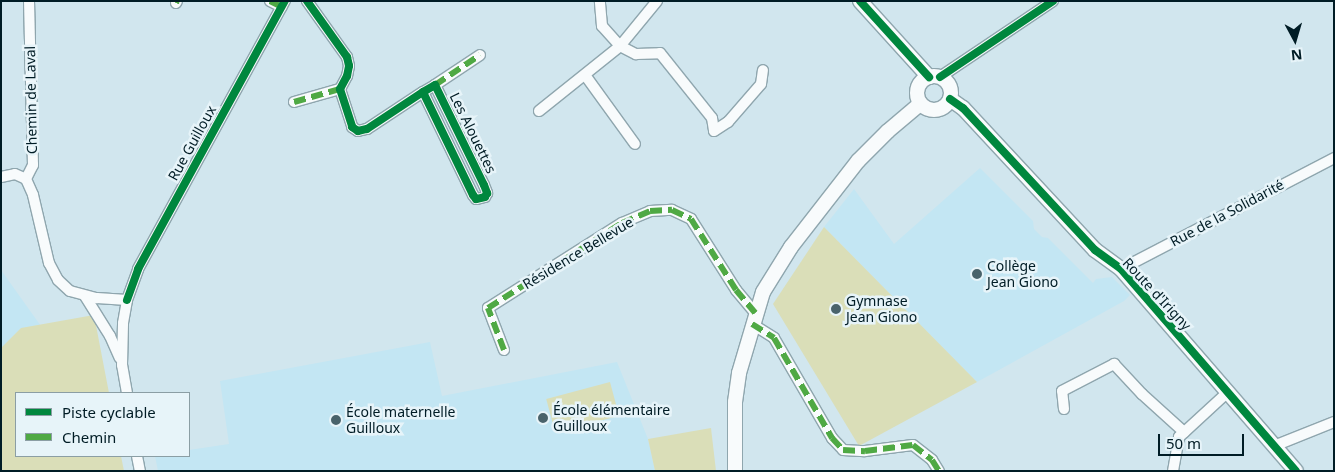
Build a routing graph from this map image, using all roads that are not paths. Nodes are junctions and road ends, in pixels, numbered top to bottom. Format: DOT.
graph roads {
  1 [pos="29,1"];
  2 [pos="270,1"];
  3 [pos="307,1"];
  4 [pos="600,1"];
  5 [pos="657,1"];
  6 [pos="861,1"];
  7 [pos="1053,1"];
  8 [pos="283,4"];
  9 [pos="620,46"];
  10 [pos="480,55"];
  11 [pos="762,70"];
  12 [pos="585,74"];
  13 [pos="935,77"];
  14 [pos="435,85"];
  15 [pos="340,90"];
  16 [pos="424,92"];
  17 [pos="950,99"];
  18 [pos="294,102"];
  19 [pos="920,104"];
  20 [pos="539,111"];
  21 [pos="635,144"];
  22 [pos="1334,158"];
  23 [pos="1,176"];
  24 [pos="26,179"];
  25 [pos="1121,269"];
  26 [pos="86,296"];
  27 [pos="127,300"];
  28 [pos="753,318"];
  29 [pos="504,350"];
  30 [pos="122,365"];
  31 [pos="126,392"];
  32 [pos="1228,392"];
  33 [pos="1064,409"];
  34 [pos="1334,422"];
  35 [pos="1184,432"];
  36 [pos="1274,446"];
  37 [pos="137,457"];
  38 [pos="140,471"];
  39 [pos="735,471"];
  40 [pos="939,471"];
  41 [pos="1173,471"];
  42 [pos="1296,471"];
  1 -- 24 [label="street, Chemin de Laval"];
  2 -- 8 [label="street"];
  3 -- 15 [label="street"];
  4 -- 9 [label="street"];
  5 -- 9 [label="street"];
  6 -- 13 [label="street"];
  7 -- 13 [label="street"];
  8 -- 27 [label="street, Rue Guilloux"];
  9 -- 11 [label="street"];
  9 -- 12 [label="street"];
  10 -- 14 [label="street, Les Alouettes"];
  12 -- 20 [label="street"];
  12 -- 21 [label="street"];
  13 -- 17 [label="street"];
  13 -- 19 [label="street"];
  14 -- 16 [label="street, Les Alouettes"];
  14 -- 16 [label="street, Les Alouettes"];
  15 -- 16 [label="street, Les Alouettes"];
  15 -- 18 [label="street"];
  17 -- 19 [label="street"];
  17 -- 25 [label="street, Route d'Irigny"];
  19 -- 28 [label="street"];
  22 -- 25 [label="street, Rue de la Solidarité"];
  23 -- 24 [label="street"];
  24 -- 26 [label="street"];
  25 -- 32 [label="street, Route d'Irigny"];
  26 -- 27 [label="street"];
  26 -- 30 [label="street"];
  27 -- 30 [label="street, Rue Guilloux"];
  28 -- 29 [label="street, Résidence Bellevue"];
  28 -- 39 [label="street"];
  28 -- 40 [label="street, Résidence Bellevue"];
  30 -- 31 [label="street, Rue Guilloux"];
  32 -- 35 [label="street"];
  32 -- 36 [label="street, Route d'Irigny"];
  33 -- 35 [label="street"];
  34 -- 36 [label="street"];
  35 -- 41 [label="street"];
  36 -- 42 [label="street, Route d'Irigny"];
  37 -- 38 [label="street"];
}
